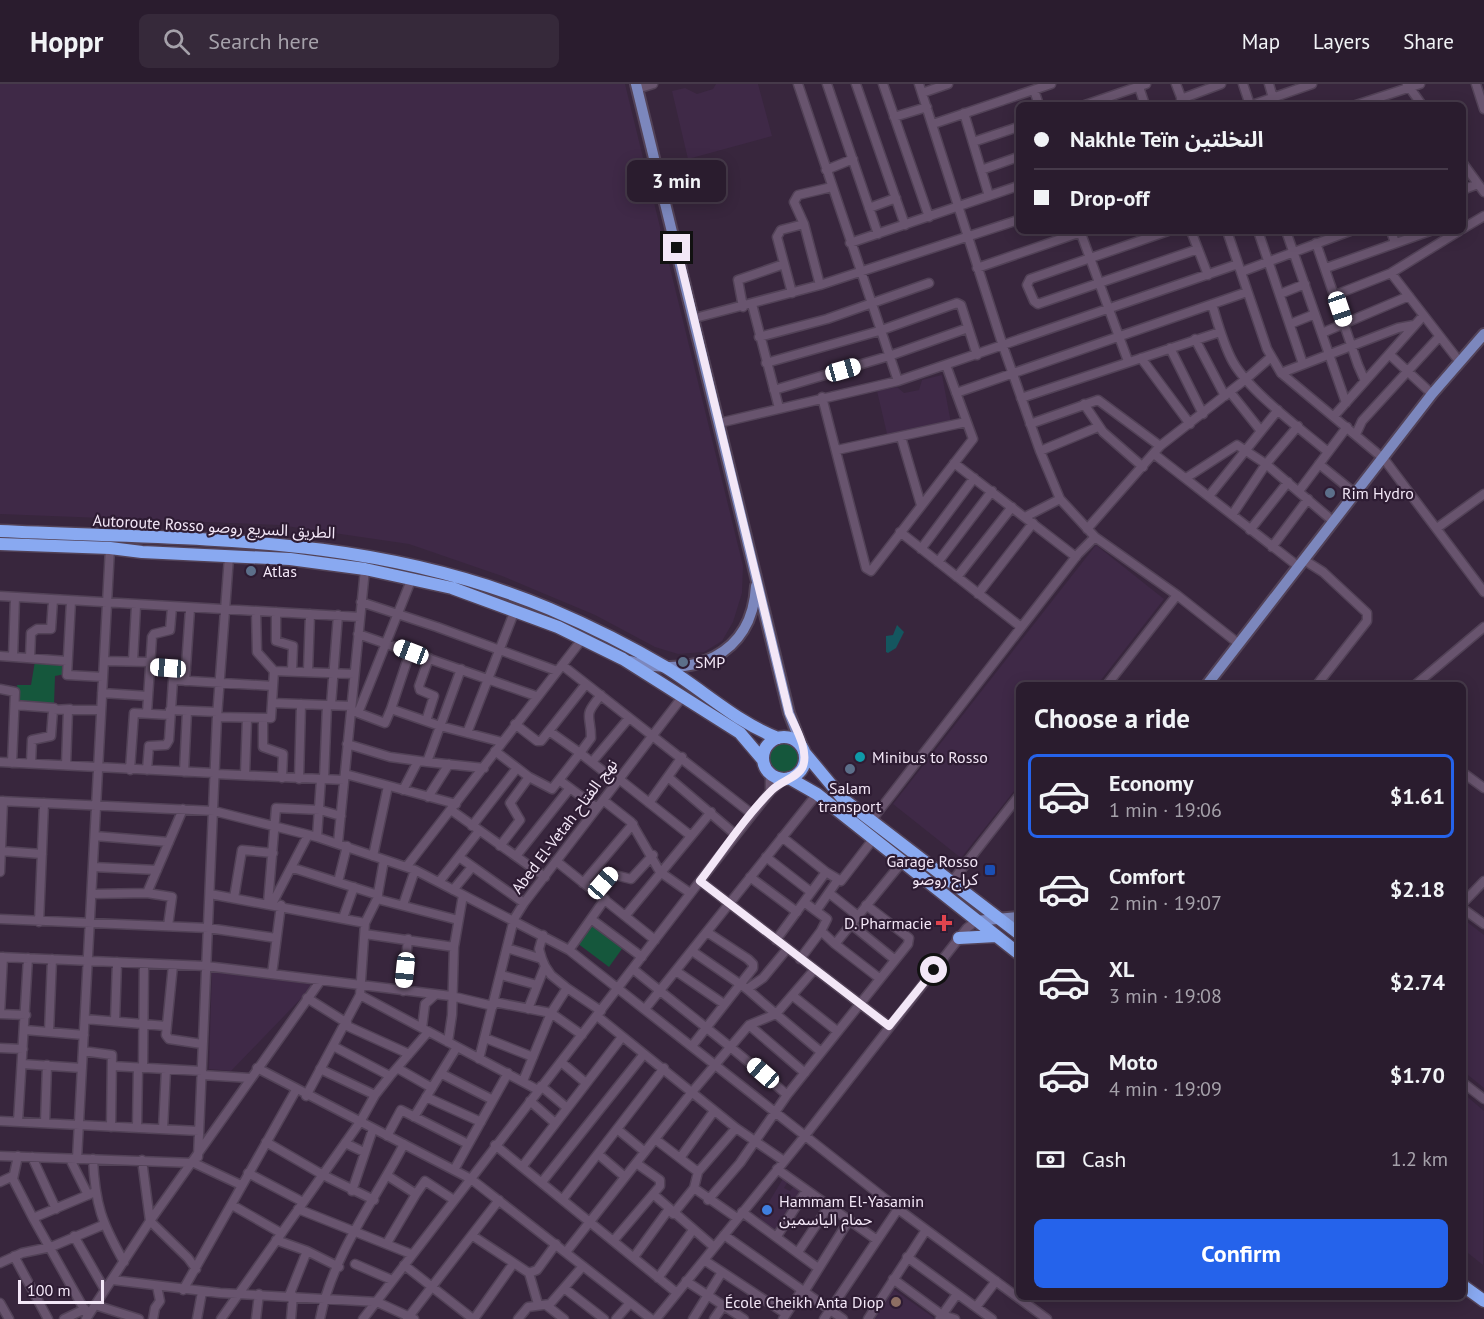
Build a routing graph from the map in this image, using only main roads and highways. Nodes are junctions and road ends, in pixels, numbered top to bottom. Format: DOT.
graph roads {
  1 [pos="636,86"];
  2 [pos="1484,334"];
  3 [pos="0,531"];
  4 [pos="0,544"];
  5 [pos="756,577"];
  6 [pos="623,659"];
  7 [pos="666,668"];
  8 [pos="1209,682"];
  9 [pos="789,713"];
  10 [pos="780,737"];
  11 [pos="804,751"];
  12 [pos="763,760"];
  13 [pos="787,778"];
  14 [pos="1016,917"];
  15 [pos="1002,919"];
  16 [pos="976,921"];
  17 [pos="1016,931"];
  18 [pos="996,936"];
  19 [pos="959,938"];
  20 [pos="1016,951"];
  21 [pos="1466,1289"];
  22 [pos="1466,1295"];
  23 [pos="1483,1304"];
  1 -- 5 [label="main road"];
  2 -- 8 [label="main road"];
  3 -- 7 [label="highway, Autoroute Rosso الطريق السريع روصو"];
  4 -- 6 [label="highway, Autoroute Rosso الطريق السريع روصو"];
  5 -- 7 [label="main road"];
  5 -- 9 [label="main road"];
  6 -- 7 [label="main road"];
  6 -- 12 [label="highway, Autoroute Rosso الطريق السريع روصو"];
  7 -- 10 [label="highway, Autoroute Rosso الطريق السريع روصو"];
  9 -- 10 [label="main road"];
  9 -- 11 [label="main road"];
  10 -- 11 [label="highway"];
  10 -- 12 [label="highway"];
  11 -- 13 [label="highway"];
  11 -- 15 [label="highway"];
  12 -- 13 [label="highway"];
  13 -- 16 [label="highway"];
  14 -- 15 [label="main road"];
  15 -- 16 [label="main road"];
  15 -- 17 [label="highway"];
  16 -- 18 [label="highway"];
  18 -- 19 [label="highway"];
  18 -- 20 [label="highway"];
  21 -- 23 [label="highway"];
  22 -- 23 [label="highway"];
}
